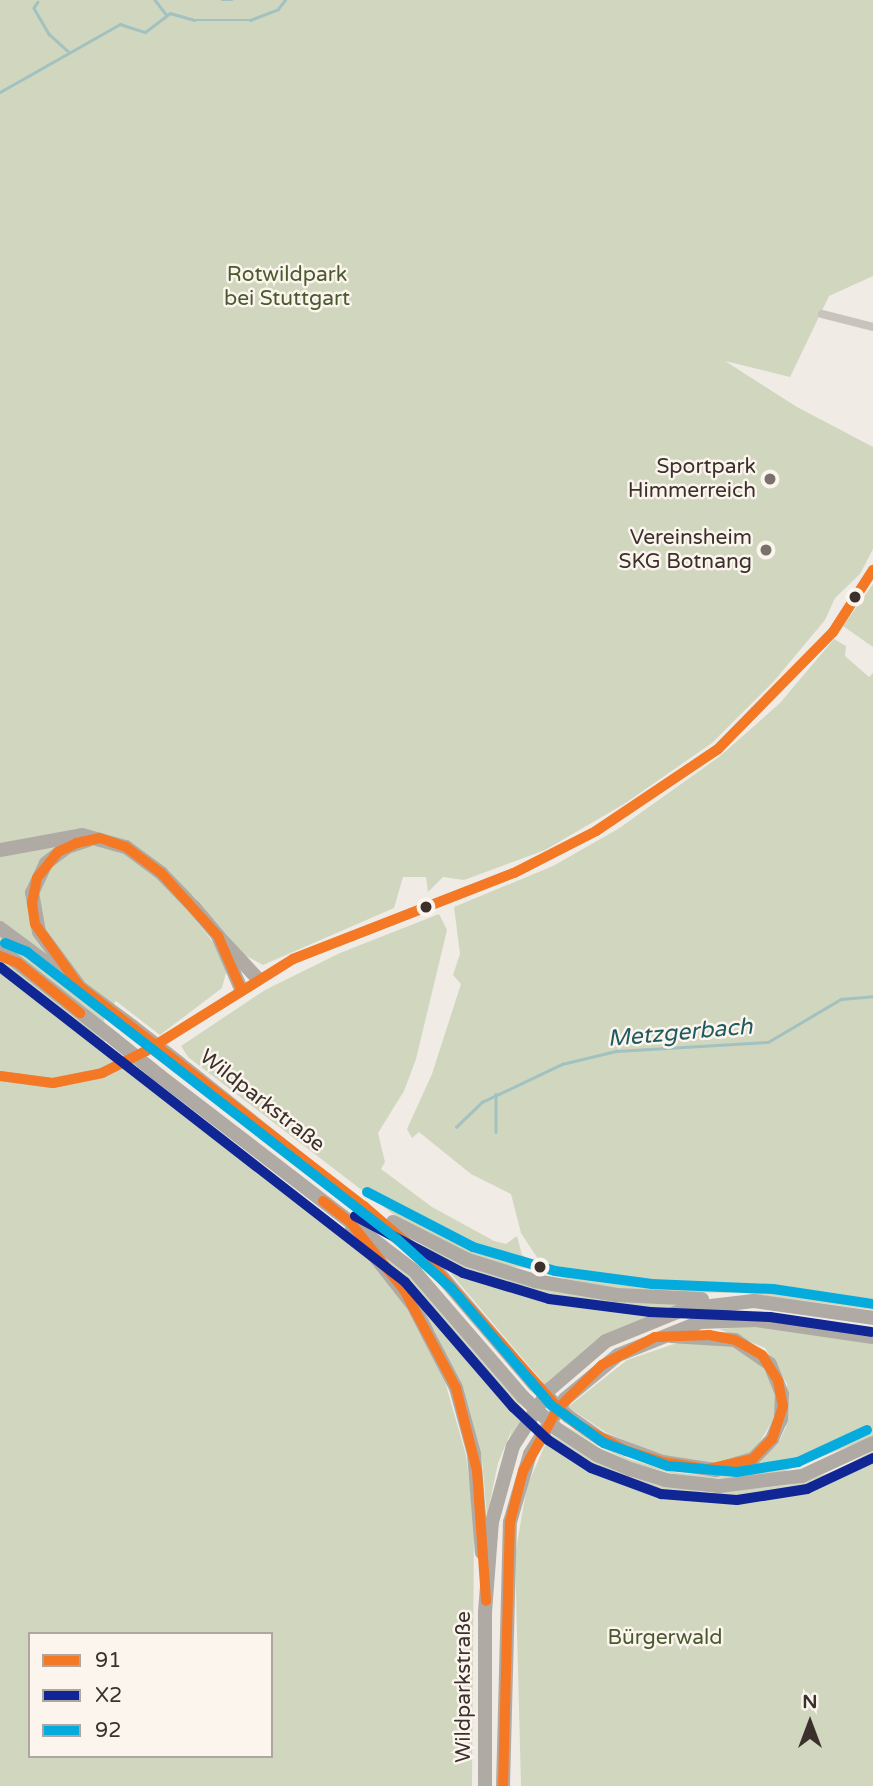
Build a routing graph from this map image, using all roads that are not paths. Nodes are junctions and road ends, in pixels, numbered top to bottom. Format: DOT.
graph roads {
  1 [pos="822,314"];
  2 [pos="873,327"];
  3 [pos="873,570"];
  4 [pos="100,838"];
  5 [pos="0,850"];
  6 [pos="0,928"];
  7 [pos="218,936"];
  8 [pos="0,949"];
  9 [pos="0,956"];
  10 [pos="18,963"];
  11 [pos="258,979"];
  12 [pos="79,986"];
  13 [pos="241,989"];
  14 [pos="0,1076"];
  15 [pos="364,1206"];
  16 [pos="350,1222"];
  17 [pos="725,1301"];
  18 [pos="873,1318"];
  19 [pos="655,1337"];
  20 [pos="873,1337"];
  21 [pos="873,1443"];
  22 [pos="486,1588"];
  23 [pos="504,1694"];
  24 [pos="485,1786"];
  25 [pos="503,1786"];
  26 [pos="513,1786"];
  1 -- 2 [label="street"];
  3 -- 11 [label="street"];
  4 -- 5 [label="highway"];
  4 -- 7 [label="highway"];
  4 -- 12 [label="highway"];
  6 -- 12 [label="highway, Wildparkstraße"];
  7 -- 11 [label="highway"];
  7 -- 13 [label="highway"];
  8 -- 10 [label="highway, Wildparkstraße"];
  9 -- 10 [label="highway"];
  10 -- 16 [label="highway, Wildparkstraße, bridge"];
  11 -- 13 [label="street"];
  12 -- 15 [label="highway, Wildparkstraße, bridge"];
  13 -- 14 [label="street"];
  15 -- 17 [label="highway"];
  15 -- 19 [label="highway, bridge"];
  16 -- 21 [label="highway, bridge"];
  16 -- 22 [label="highway"];
  17 -- 18 [label="highway"];
  17 -- 22 [label="highway"];
  19 -- 20 [label="highway, Wildparkstraße"];
  19 -- 23 [label="highway, Wildparkstraße"];
  22 -- 24 [label="highway, Wildparkstraße"];
  23 -- 25 [label="highway, Wildparkstraße"];
  23 -- 26 [label="highway"];
}
